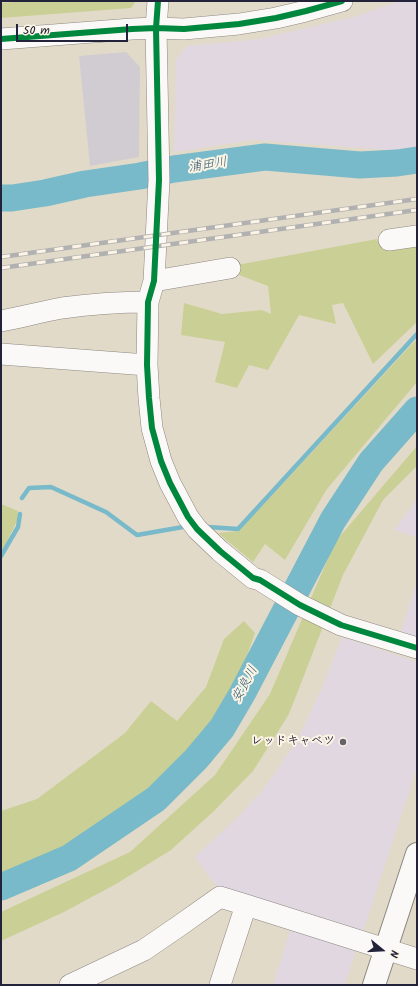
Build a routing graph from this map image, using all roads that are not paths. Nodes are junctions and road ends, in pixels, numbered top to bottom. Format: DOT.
graph roads {
  1 [pos="158,1"];
  2 [pos="342,1"];
  3 [pos="156,28"];
  4 [pos="1,39"];
  5 [pos="417,236"];
  6 [pos="389,240"];
  7 [pos="230,268"];
  8 [pos="154,281"];
  9 [pos="148,302"];
  10 [pos="1,322"];
  11 [pos="1,354"];
  12 [pos="147,365"];
  13 [pos="417,648"];
  14 [pos="417,854"];
  15 [pos="246,905"];
  16 [pos="386,949"];
  17 [pos="417,959"];
  18 [pos="70,985"];
  19 [pos="220,985"];
  20 [pos="374,985"];
  1 -- 3 [label="street"];
  2 -- 3 [label="street"];
  3 -- 4 [label="street"];
  3 -- 8 [label="street"];
  5 -- 6 [label="street"];
  7 -- 8 [label="street"];
  8 -- 9 [label="street"];
  9 -- 10 [label="street"];
  9 -- 12 [label="street"];
  11 -- 12 [label="street"];
  12 -- 13 [label="street"];
  14 -- 16 [label="main road"];
  15 -- 16 [label="street"];
  15 -- 18 [label="street"];
  15 -- 19 [label="street"];
  16 -- 17 [label="street"];
  16 -- 20 [label="main road"];
}
